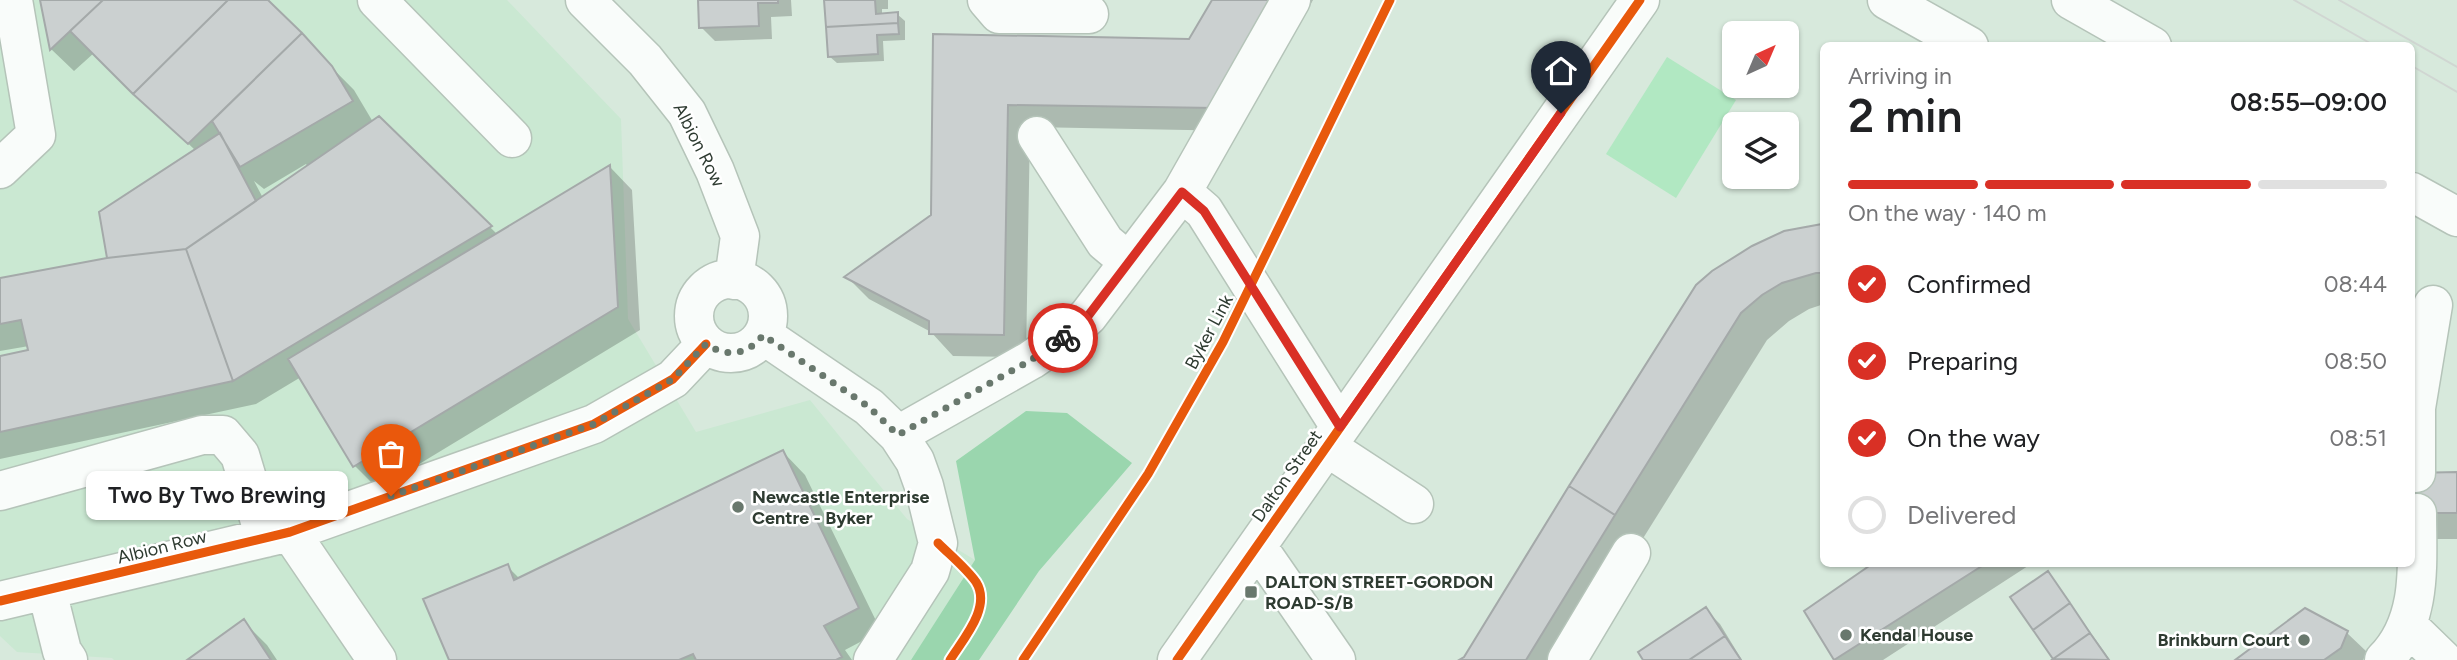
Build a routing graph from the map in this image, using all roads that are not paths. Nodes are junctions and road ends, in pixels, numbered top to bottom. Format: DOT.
graph roads {
  1 [pos="13,0"];
  2 [pos="377,0"];
  3 [pos="585,0"];
  4 [pos="987,0"];
  5 [pos="1291,0"];
  6 [pos="1640,0"];
  7 [pos="1887,0"];
  8 [pos="2071,0"];
  9 [pos="1089,14"];
  10 [pos="1956,42"];
  11 [pos="2145,42"];
  12 [pos="1037,136"];
  13 [pos="512,138"];
  14 [pos="0,169"];
  15 [pos="2415,194"];
  16 [pos="1193,201"];
  17 [pos="2457,217"];
  18 [pos="1129,262"];
  19 [pos="734,280"];
  20 [pos="2434,306"];
  21 [pos="763,335"];
  22 [pos="706,344"];
  23 [pos="898,435"];
  24 [pos="1334,437"];
  25 [pos="2416,472"];
  26 [pos="0,491"];
  27 [pos="1414,505"];
  28 [pos="2417,513"];
  29 [pos="277,535"];
  30 [pos="1257,546"];
  31 [pos="1631,553"];
  32 [pos="47,591"];
  33 [pos="0,601"];
  34 [pos="2408,626"];
  35 [pos="1581,652"];
  36 [pos="68,660"];
  37 [pos="377,660"];
  38 [pos="873,660"];
  39 [pos="1177,660"];
  40 [pos="1336,660"];
  41 [pos="2384,660"];
  42 [pos="2443,660"];
  1 -- 14 [label="street"];
  2 -- 13 [label="street"];
  3 -- 19 [label="street, Albion Row"];
  4 -- 9 [label="street"];
  5 -- 16 [label="street"];
  6 -- 24 [label="street, Dalton Street"];
  7 -- 10 [label="street"];
  8 -- 11 [label="street"];
  12 -- 18 [label="street"];
  15 -- 17 [label="street"];
  16 -- 18 [label="street"];
  16 -- 24 [label="street"];
  18 -- 23 [label="street"];
  19 -- 21 [label="street"];
  19 -- 22 [label="street"];
  20 -- 25 [label="street"];
  21 -- 22 [label="street"];
  21 -- 23 [label="street"];
  22 -- 29 [label="street, Albion Row"];
  23 -- 38 [label="street"];
  24 -- 27 [label="street"];
  24 -- 30 [label="street, Dalton Street"];
  26 -- 29 [label="street"];
  28 -- 34 [label="street"];
  29 -- 32 [label="street, Albion Row"];
  29 -- 37 [label="street"];
  30 -- 39 [label="street, Dalton Street"];
  30 -- 40 [label="street"];
  31 -- 35 [label="street"];
  32 -- 33 [label="street, Albion Row"];
  32 -- 36 [label="street"];
  34 -- 41 [label="street"];
  34 -- 42 [label="street"];
}
